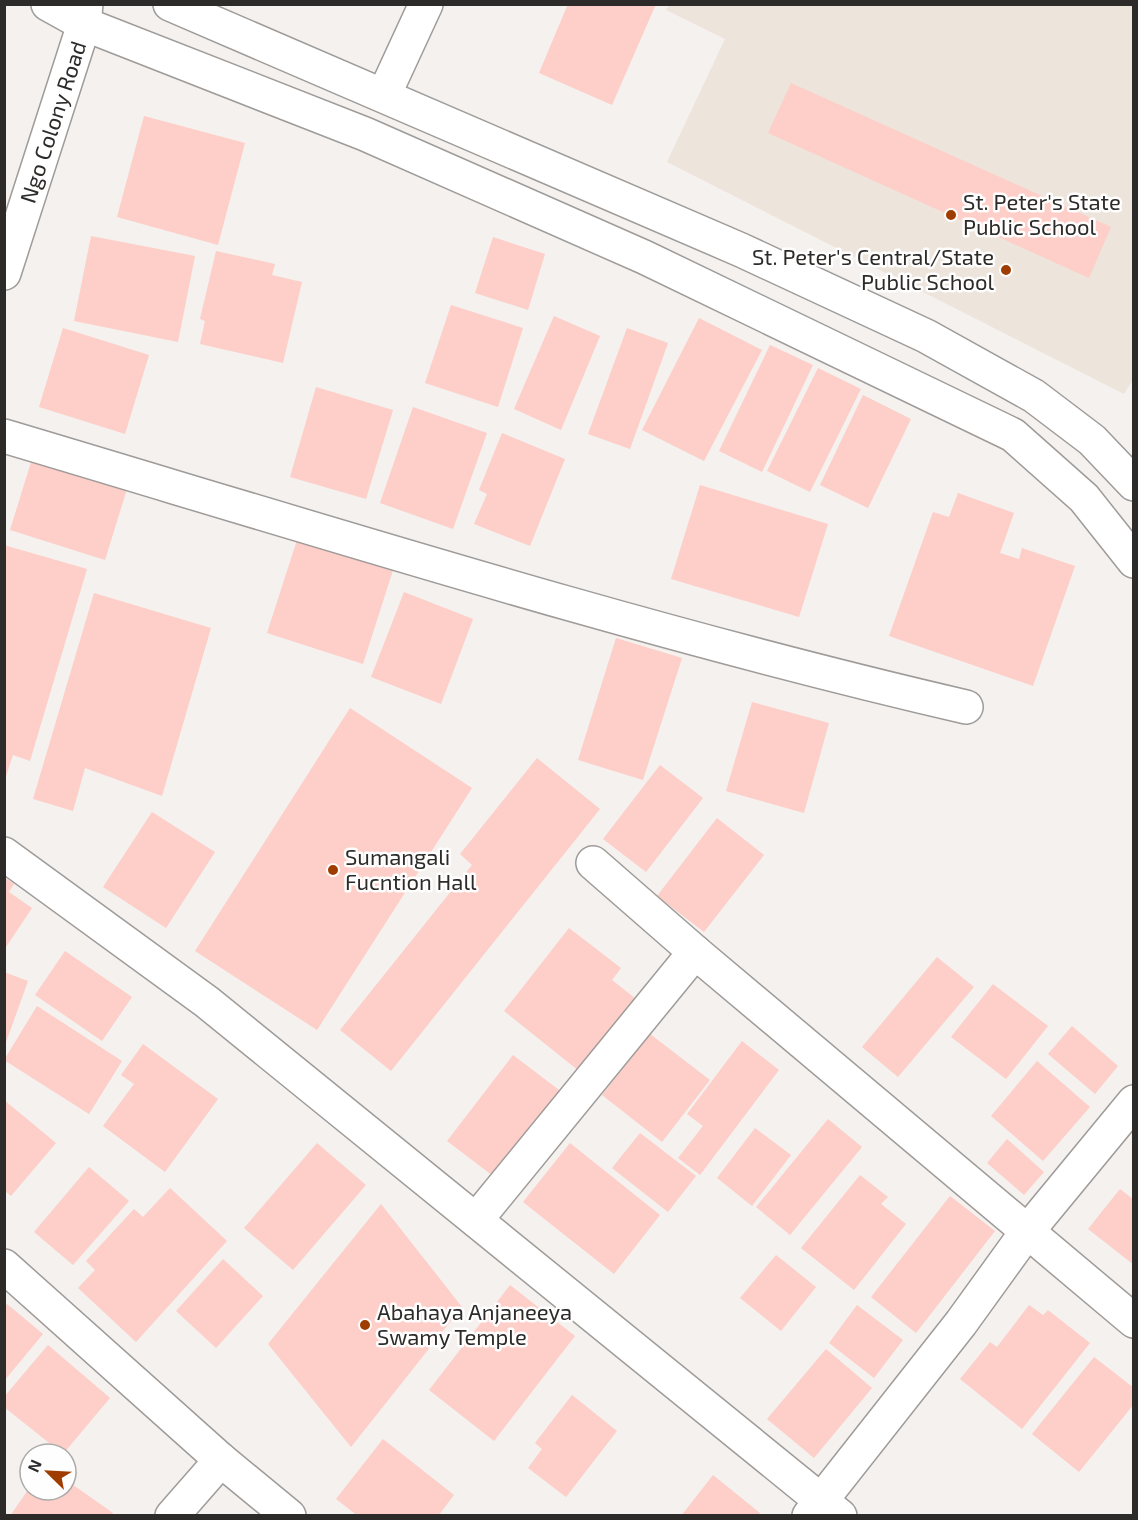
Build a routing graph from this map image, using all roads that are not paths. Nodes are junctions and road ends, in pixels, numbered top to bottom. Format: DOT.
graph roads {
  1 [pos="48,4"];
  2 [pos="170,4"];
  3 [pos="426,4"];
  4 [pos="85,14"];
  5 [pos="384,95"];
  6 [pos="4,273"];
  7 [pos="4,436"];
  8 [pos="1134,484"];
  9 [pos="1134,561"];
  10 [pos="966,707"];
  11 [pos="4,854"];
  12 [pos="593,863"];
  13 [pos="695,952"];
  14 [pos="1134,1102"];
  15 [pos="476,1220"];
  16 [pos="1026,1233"];
  17 [pos="4,1266"];
  18 [pos="1134,1321"];
  19 [pos="221,1460"];
  20 [pos="823,1510"];
  21 [pos="172,1515"];
  22 [pos="289,1515"];
  1 -- 4 [label="street"];
  2 -- 5 [label="street"];
  3 -- 5 [label="street"];
  4 -- 6 [label="street, Ngo Colony Road"];
  4 -- 9 [label="street"];
  5 -- 8 [label="street"];
  7 -- 10 [label="street"];
  11 -- 15 [label="street"];
  12 -- 13 [label="street"];
  13 -- 15 [label="street"];
  13 -- 16 [label="street"];
  14 -- 16 [label="street"];
  15 -- 20 [label="street"];
  16 -- 18 [label="street"];
  16 -- 20 [label="street"];
  17 -- 19 [label="street"];
  19 -- 21 [label="street"];
  19 -- 22 [label="street"];
}
